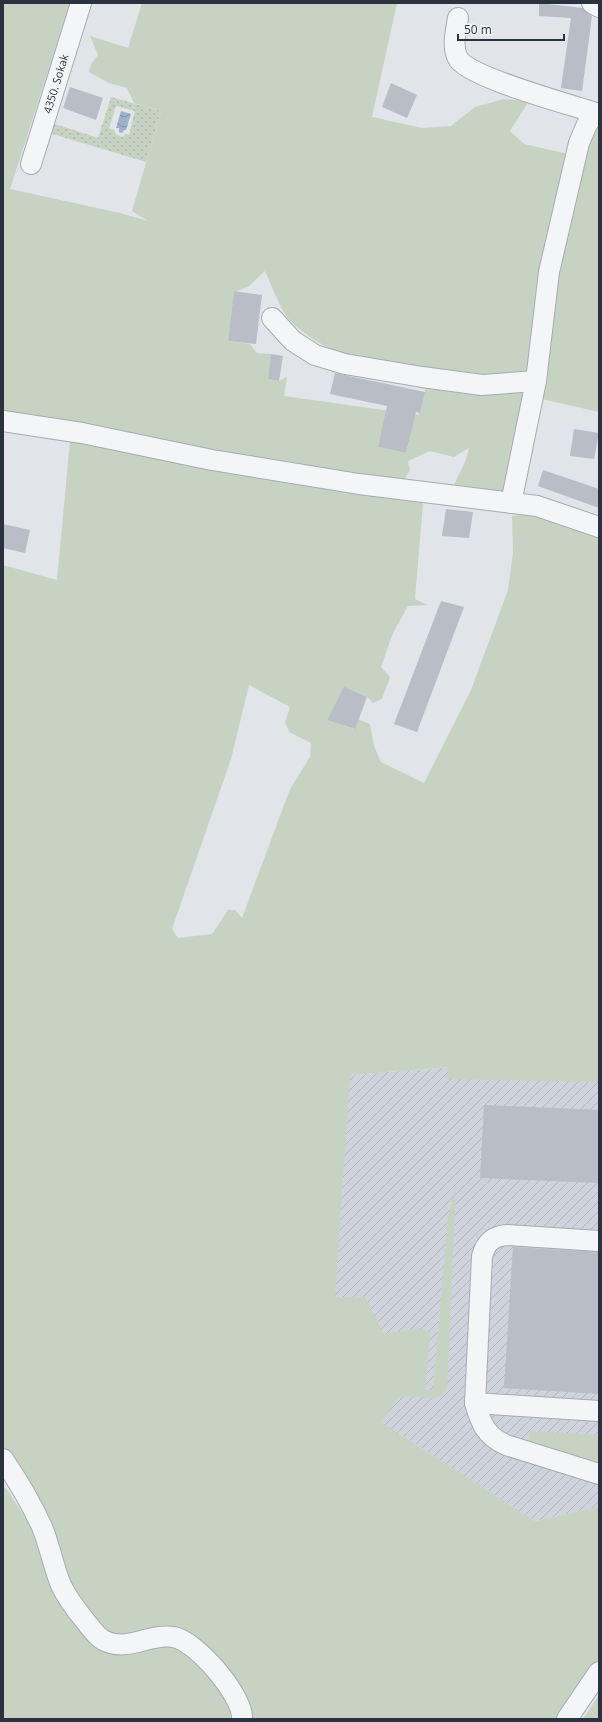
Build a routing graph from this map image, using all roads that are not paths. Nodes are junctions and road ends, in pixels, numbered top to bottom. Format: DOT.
graph roads {
  1 [pos="81,3"];
  2 [pos="592,3"];
  3 [pos="599,7"];
  4 [pos="458,18"];
  5 [pos="597,113"];
  6 [pos="32,164"];
  7 [pos="272,318"];
  8 [pos="536,382"];
  9 [pos="3,421"];
  10 [pos="511,504"];
  11 [pos="599,526"];
  12 [pos="599,1241"];
  13 [pos="475,1403"];
  14 [pos="599,1411"];
  15 [pos="3,1459"];
  16 [pos="599,1474"];
  17 [pos="599,1672"];
  18 [pos="242,1719"];
  19 [pos="567,1719"];
  1 -- 6 [label="street, 4350. Sokak"];
  2 -- 3 [label="street"];
  4 -- 5 [label="street"];
  5 -- 8 [label="street"];
  7 -- 8 [label="street"];
  8 -- 10 [label="street"];
  9 -- 10 [label="street"];
  10 -- 11 [label="street"];
  12 -- 13 [label="street"];
  13 -- 14 [label="street"];
  13 -- 16 [label="street"];
  15 -- 18 [label="street"];
  17 -- 19 [label="street"];
}
